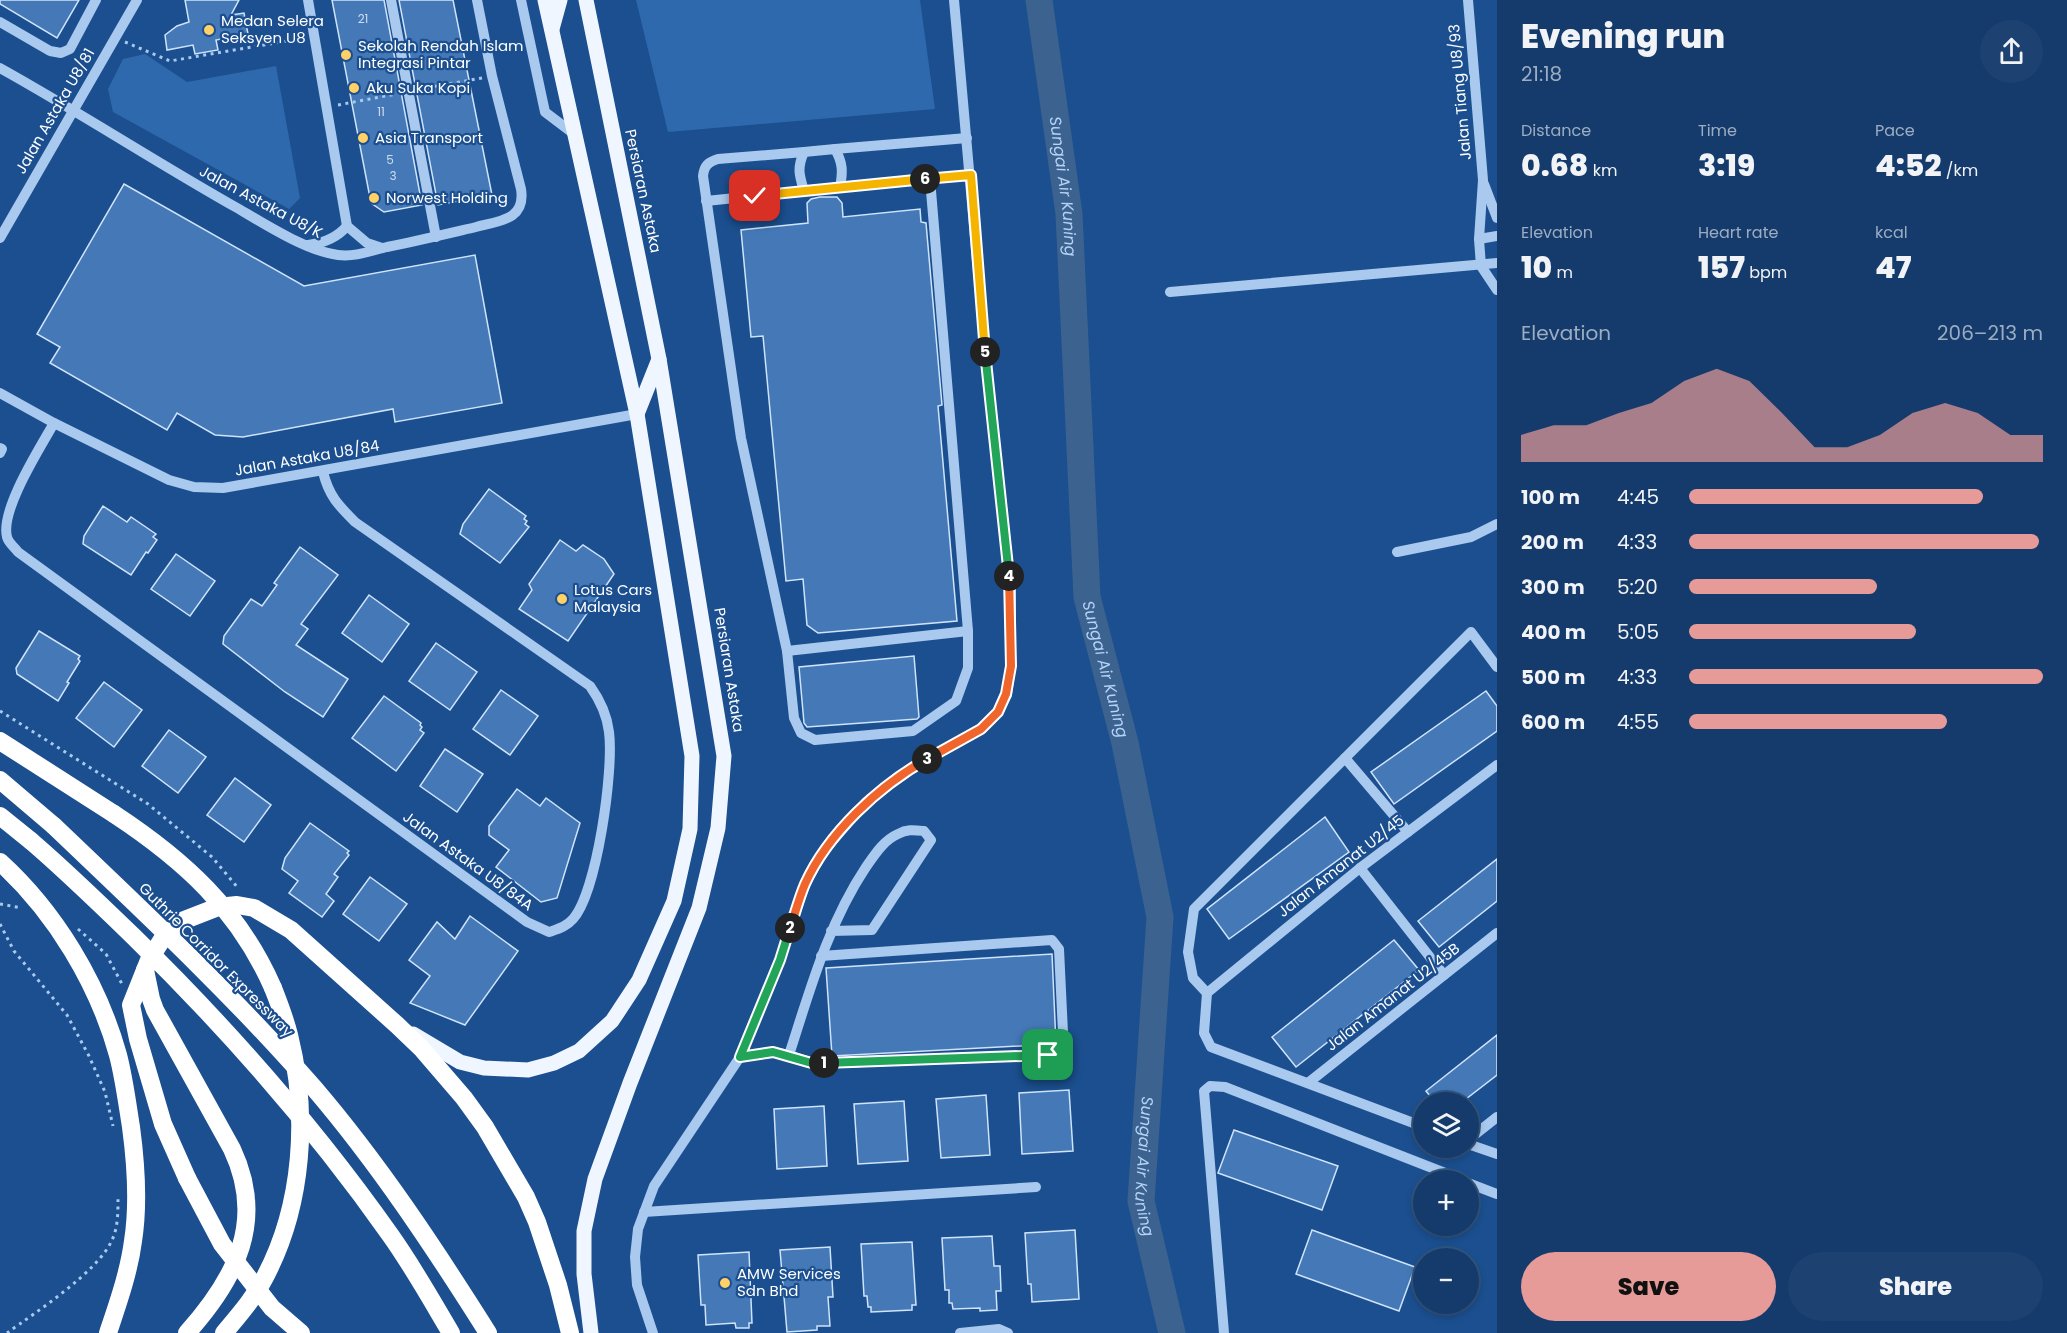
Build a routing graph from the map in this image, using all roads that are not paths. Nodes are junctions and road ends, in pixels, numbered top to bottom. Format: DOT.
graph roads {
  1 [pos="96,0"];
  2 [pos="137,0"];
  3 [pos="308,0"];
  4 [pos="391,0"];
  5 [pos="477,0"];
  6 [pos="521,0"];
  7 [pos="545,0"];
  8 [pos="560,0"];
  9 [pos="586,0"];
  10 [pos="598,0"];
  11 [pos="954,0"];
  12 [pos="1468,0"];
  13 [pos="590,20"];
  14 [pos="0,22"];
  15 [pos="551,32"];
  16 [pos="0,68"];
  17 [pos="74,109"];
  18 [pos="574,134"];
  19 [pos="967,138"];
  20 [pos="836,149"];
  21 [pos="804,152"];
  22 [pos="971,175"];
  23 [pos="930,179"];
  24 [pos="1483,180"];
  25 [pos="840,188"];
  26 [pos="804,191"];
  27 [pos="706,201"];
  28 [pos="1497,218"];
  29 [pos="347,226"];
  30 [pos="1497,236"];
  31 [pos="436,237"];
  32 [pos="0,238"];
  33 [pos="1479,239"];
  34 [pos="308,245"];
  35 [pos="381,248"];
  36 [pos="1497,263"];
  37 [pos="1481,266"];
  38 [pos="1497,290"];
  39 [pos="1170,292"];
  40 [pos="659,359"];
  41 [pos="0,393"];
  42 [pos="637,414"];
  43 [pos="54,423"];
  44 [pos="0,448"];
  45 [pos="0,453"];
  46 [pos="323,471"];
  47 [pos="1497,524"];
  48 [pos="1397,552"];
  49 [pos="968,631"];
  50 [pos="787,651"];
  51 [pos="1497,667"];
  52 [pos="0,741"];
  53 [pos="1345,758"];
  54 [pos="1497,765"];
  55 [pos="0,780"];
  56 [pos="0,816"];
  57 [pos="1408,832"];
  58 [pos="0,862"];
  59 [pos="1360,868"];
  60 [pos="831,931"];
  61 [pos="1497,933"];
  62 [pos="822,956"];
  63 [pos="145,970"];
  64 [pos="1444,975"];
  65 [pos="1207,993"];
  66 [pos="398,1025"];
  67 [pos="789,1055"];
  68 [pos="740,1057"];
  69 [pos="1308,1083"];
  70 [pos="1497,1117"];
  71 [pos="1413,1123"];
  72 [pos="1479,1133"];
  73 [pos="1479,1147"];
  74 [pos="1497,1154"];
  75 [pos="1437,1170"];
  76 [pos="1036,1187"];
  77 [pos="1479,1187"];
  78 [pos="1497,1194"];
  79 [pos="644,1212"];
  80 [pos="108,1333"];
  81 [pos="187,1333"];
  82 [pos="224,1333"];
  83 [pos="301,1333"];
  84 [pos="451,1333"];
  85 [pos="489,1333"];
  86 [pos="570,1333"];
  87 [pos="591,1333"];
  88 [pos="653,1333"];
  89 [pos="960,1333"];
  90 [pos="1008,1333"];
  91 [pos="1224,1333"];
  1 -- 14 [label="street"];
  2 -- 17 [label="street, Jalan Astaka U8/81"];
  3 -- 29 [label="street"];
  4 -- 31 [label="street"];
  5 -- 31 [label="street, Jalan Astaka U8/K"];
  6 -- 18 [label="street"];
  7 -- 15 [label="main road"];
  8 -- 15 [label="main road"];
  9 -- 13 [label="main road, Persiaran Astaka"];
  10 -- 13 [label="main road"];
  11 -- 19 [label="street"];
  12 -- 24 [label="street, Jalan Tiang U8/93"];
  13 -- 40 [label="main road, Persiaran Astaka"];
  15 -- 18 [label="main road"];
  16 -- 17 [label="street, Jalan Astaka U8/K"];
  17 -- 32 [label="street, Jalan Astaka U8/81"];
  17 -- 34 [label="street, Jalan Astaka U8/K"];
  18 -- 42 [label="main road"];
  19 -- 20 [label="street"];
  19 -- 22 [label="street"];
  20 -- 21 [label="street"];
  20 -- 25 [label="street"];
  21 -- 26 [label="street"];
  21 -- 27 [label="street"];
  22 -- 23 [label="street"];
  22 -- 68 [label="street"];
  23 -- 25 [label="street"];
  23 -- 49 [label="street"];
  24 -- 28 [label="street, Jalan Tiang U8/93"];
  24 -- 33 [label="street, Jalan Tiang U8/93"];
  25 -- 26 [label="street"];
  26 -- 27 [label="street"];
  27 -- 50 [label="street"];
  29 -- 34 [label="street"];
  29 -- 35 [label="street"];
  30 -- 33 [label="street"];
  31 -- 35 [label="street, Jalan Astaka U8/K"];
  33 -- 37 [label="street, Jalan Tiang U8/93"];
  34 -- 35 [label="street, Jalan Astaka U8/K"];
  36 -- 37 [label="street"];
  37 -- 38 [label="street"];
  37 -- 39 [label="street"];
  40 -- 42 [label="main road"];
  40 -- 87 [label="main road, Persiaran Astaka"];
  41 -- 43 [label="street, Jalan Astaka U8/84"];
  42 -- 46 [label="street, Jalan Astaka U8/84"];
  42 -- 66 [label="main road"];
  43 -- 46 [label="street, Jalan Astaka U8/84"];
  43 -- 46 [label="street, Jalan Astaka U8/84A"];
  44 -- 45 [label="street"];
  47 -- 48 [label="street"];
  49 -- 50 [label="street"];
  49 -- 50 [label="street"];
  51 -- 53 [label="street"];
  52 -- 82 [label="highway, bridge"];
  53 -- 57 [label="street"];
  53 -- 65 [label="street"];
  54 -- 57 [label="street, Jalan Amanat U2/45"];
  55 -- 85 [label="highway, Guthrie Corridor Expressway, bridge"];
  56 -- 84 [label="highway, bridge"];
  57 -- 59 [label="street, Jalan Amanat U2/45"];
  58 -- 80 [label="highway"];
  59 -- 64 [label="street"];
  59 -- 65 [label="street, Jalan Amanat U2/45"];
  60 -- 60 [label="street"];
  60 -- 62 [label="street"];
  61 -- 64 [label="street, Jalan Amanat U2/45B"];
  62 -- 67 [label="street"];
  62 -- 67 [label="street"];
  63 -- 66 [label="highway"];
  63 -- 81 [label="highway"];
  63 -- 83 [label="highway, bridge"];
  64 -- 69 [label="street, Jalan Amanat U2/45B"];
  65 -- 69 [label="street"];
  66 -- 86 [label="highway"];
  67 -- 68 [label="street"];
  68 -- 79 [label="street"];
  69 -- 71 [label="street"];
  70 -- 72 [label="street"];
  73 -- 74 [label="street"];
  75 -- 91 [label="street"];
  76 -- 79 [label="street"];
  77 -- 78 [label="street"];
  79 -- 88 [label="street"];
  89 -- 90 [label="street"];
}
